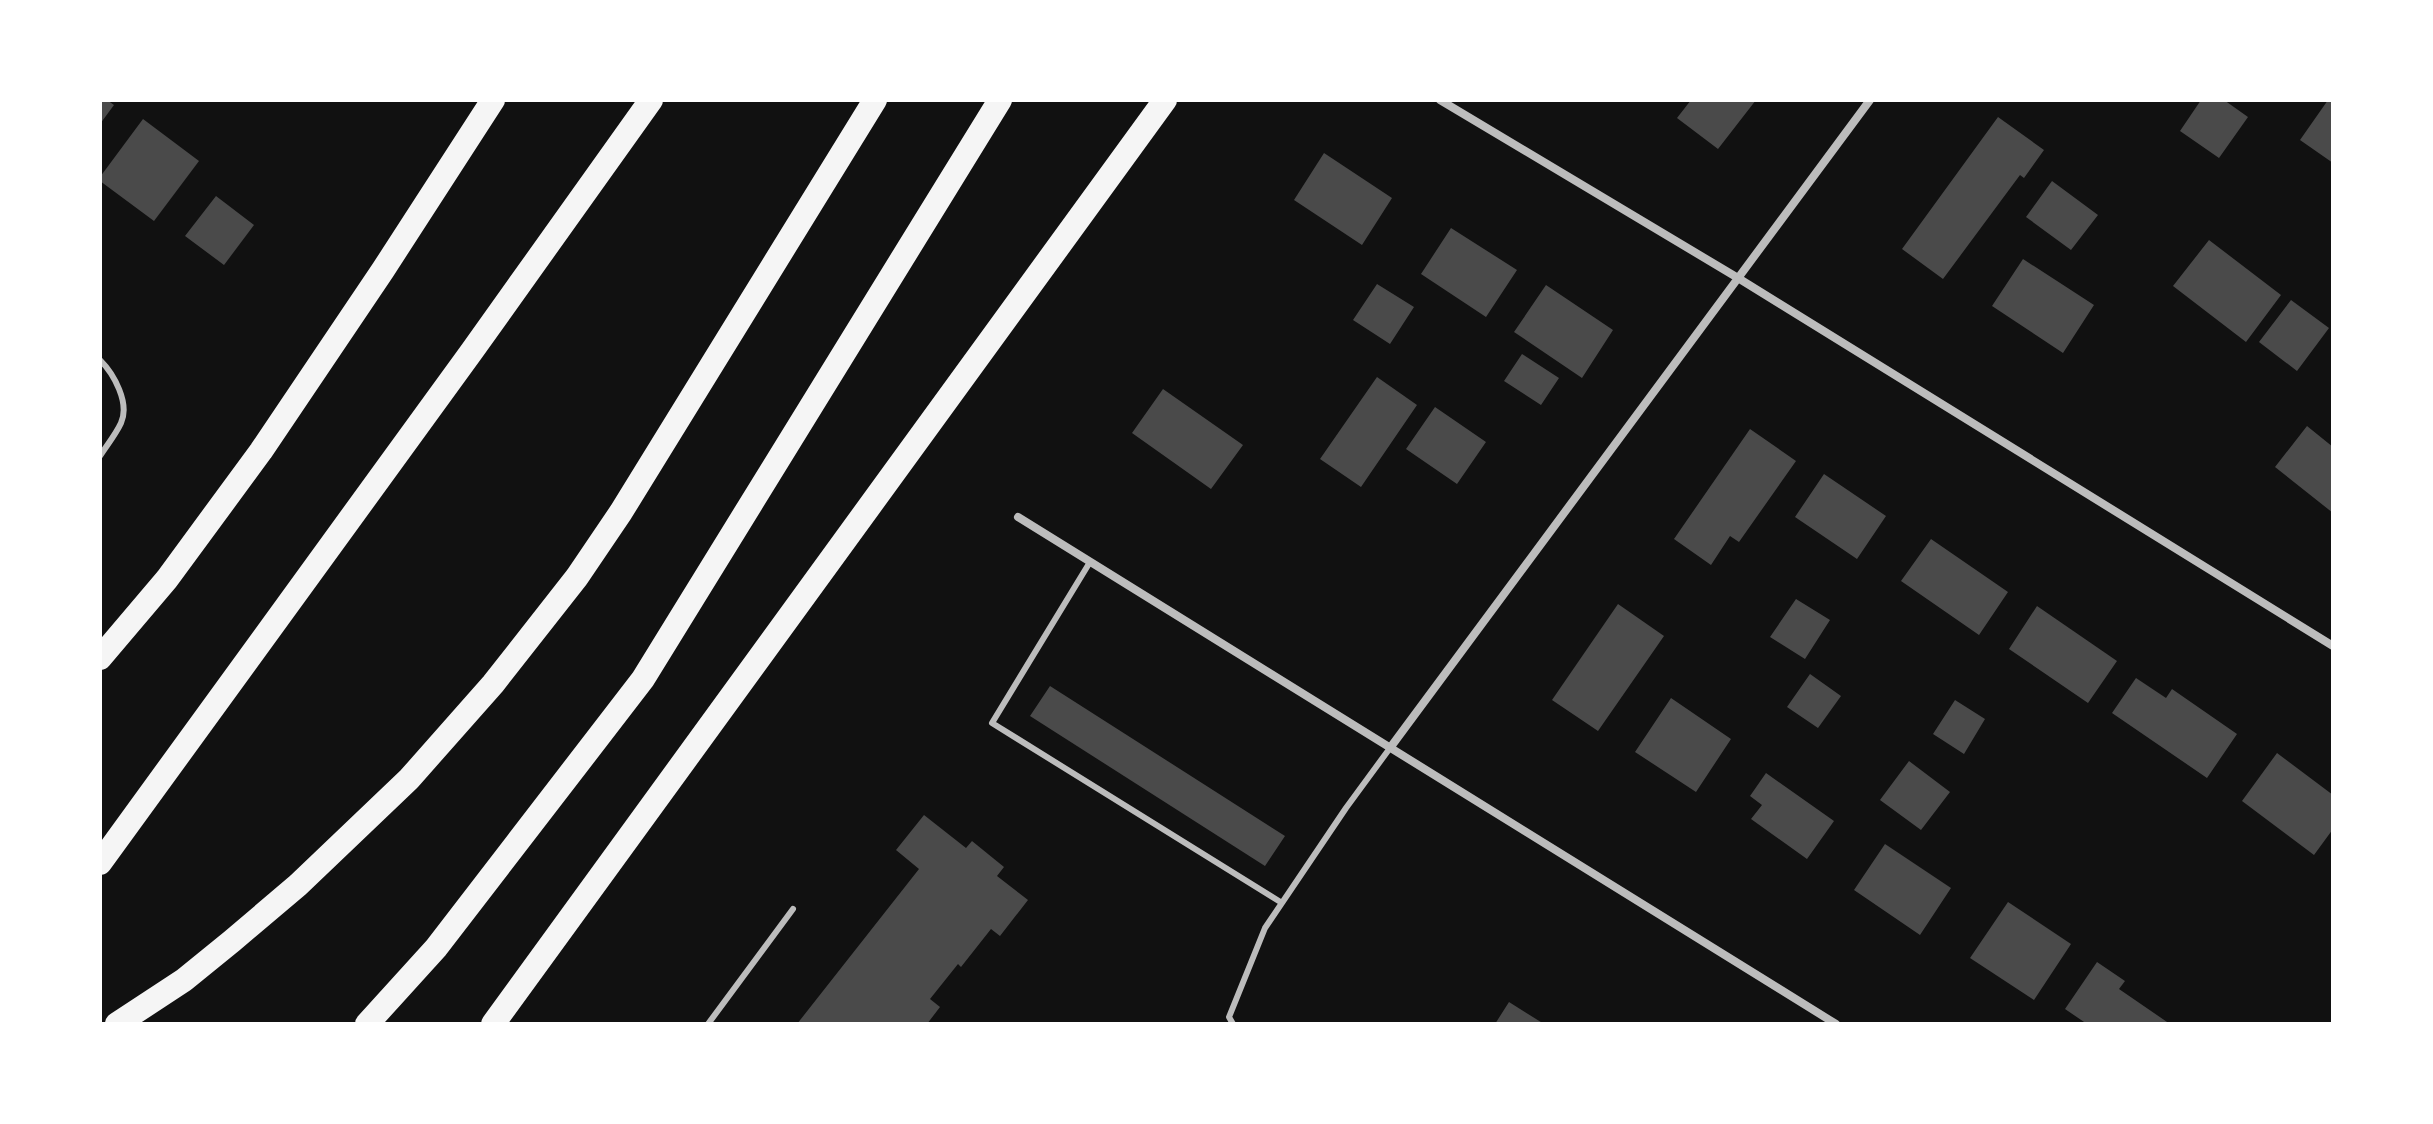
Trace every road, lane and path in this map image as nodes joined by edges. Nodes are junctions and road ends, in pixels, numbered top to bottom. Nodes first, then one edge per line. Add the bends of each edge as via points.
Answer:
1 (493, 100) edge
2 (651, 100) edge
3 (875, 100) edge
4 (1000, 100) edge
5 (1165, 100) edge
6 (1440, 100) edge
7 (1870, 100) edge
8 (1738, 278) junction
9 (100, 360) edge
10 (100, 456) edge
11 (1018, 517) dead end
12 (1090, 562) junction
13 (2333, 646) edge
14 (100, 658) edge
15 (1390, 748) junction
16 (100, 863) edge
17 (1282, 903) junction
18 (793, 909) dead end
19 (117, 1024) edge
20 (367, 1024) edge
21 (493, 1024) edge
22 (708, 1024) edge
23 (1233, 1024) edge
24 (1836, 1024) edge

1 - 14 highway via 261,451 167,579
2 - 16 highway
3 - 19 highway via 621,512 493,684 409,779 298,885 196,970
4 - 20 highway via 643,679 436,948
5 - 21 highway
6 - 8 street
7 - 8 street
8 - 13 street
8 - 15 street
9 - 10 lane via 121,396 122,421
11 - 12 street
12 - 15 street
12 - 17 lane via 992,723
15 - 17 lane
15 - 24 street
17 - 23 lane via 1265,928 1229,1017
18 - 22 lane

